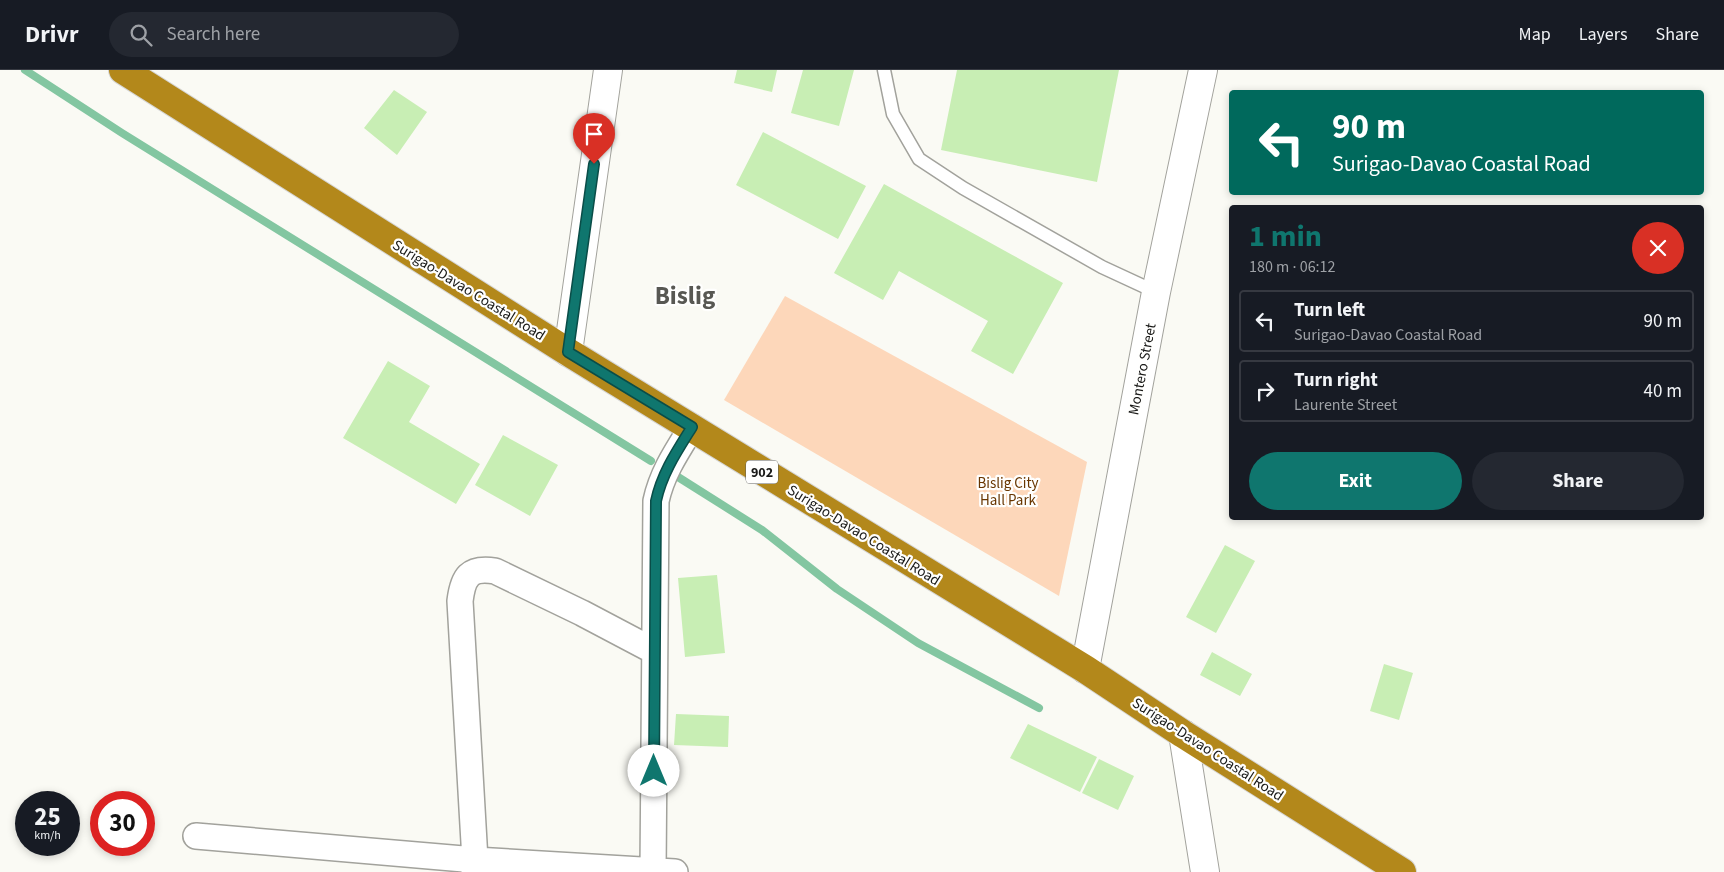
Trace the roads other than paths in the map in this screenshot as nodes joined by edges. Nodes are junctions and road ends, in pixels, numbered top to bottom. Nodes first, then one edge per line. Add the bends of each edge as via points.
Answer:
1 (123, 70) edge
2 (608, 70) edge
3 (884, 70) edge
4 (1202, 70) edge
5 (1156, 292) junction
6 (568, 352) junction
7 (692, 427) junction
8 (654, 651) junction
9 (1085, 669) junction
10 (1183, 734) junction
11 (196, 836) dead end
12 (474, 866) edge
13 (660, 871) edge
14 (1205, 872) edge
15 (1402, 872) edge

1 - 6 highway, Surigao-Davao Coastal Road / 902
2 - 6 street
3 - 5 lane via 893,114 919,159 963,188 1093,262
4 - 5 street, Montero Street
5 - 9 street, Montero Street
6 - 7 highway, Surigao-Davao Coastal Road / 902
7 - 8 street via 666,469 656,501
7 - 9 highway, Surigao-Davao Coastal Road / 902
8 - 12 street via 495,570 482,569 469,574 462,586 460,601
8 - 13 street
9 - 10 highway, Surigao-Davao Coastal Road / 902
10 - 14 street
10 - 15 highway, Surigao-Davao Coastal Road / 902
11 - 12 street
12 - 13 street

